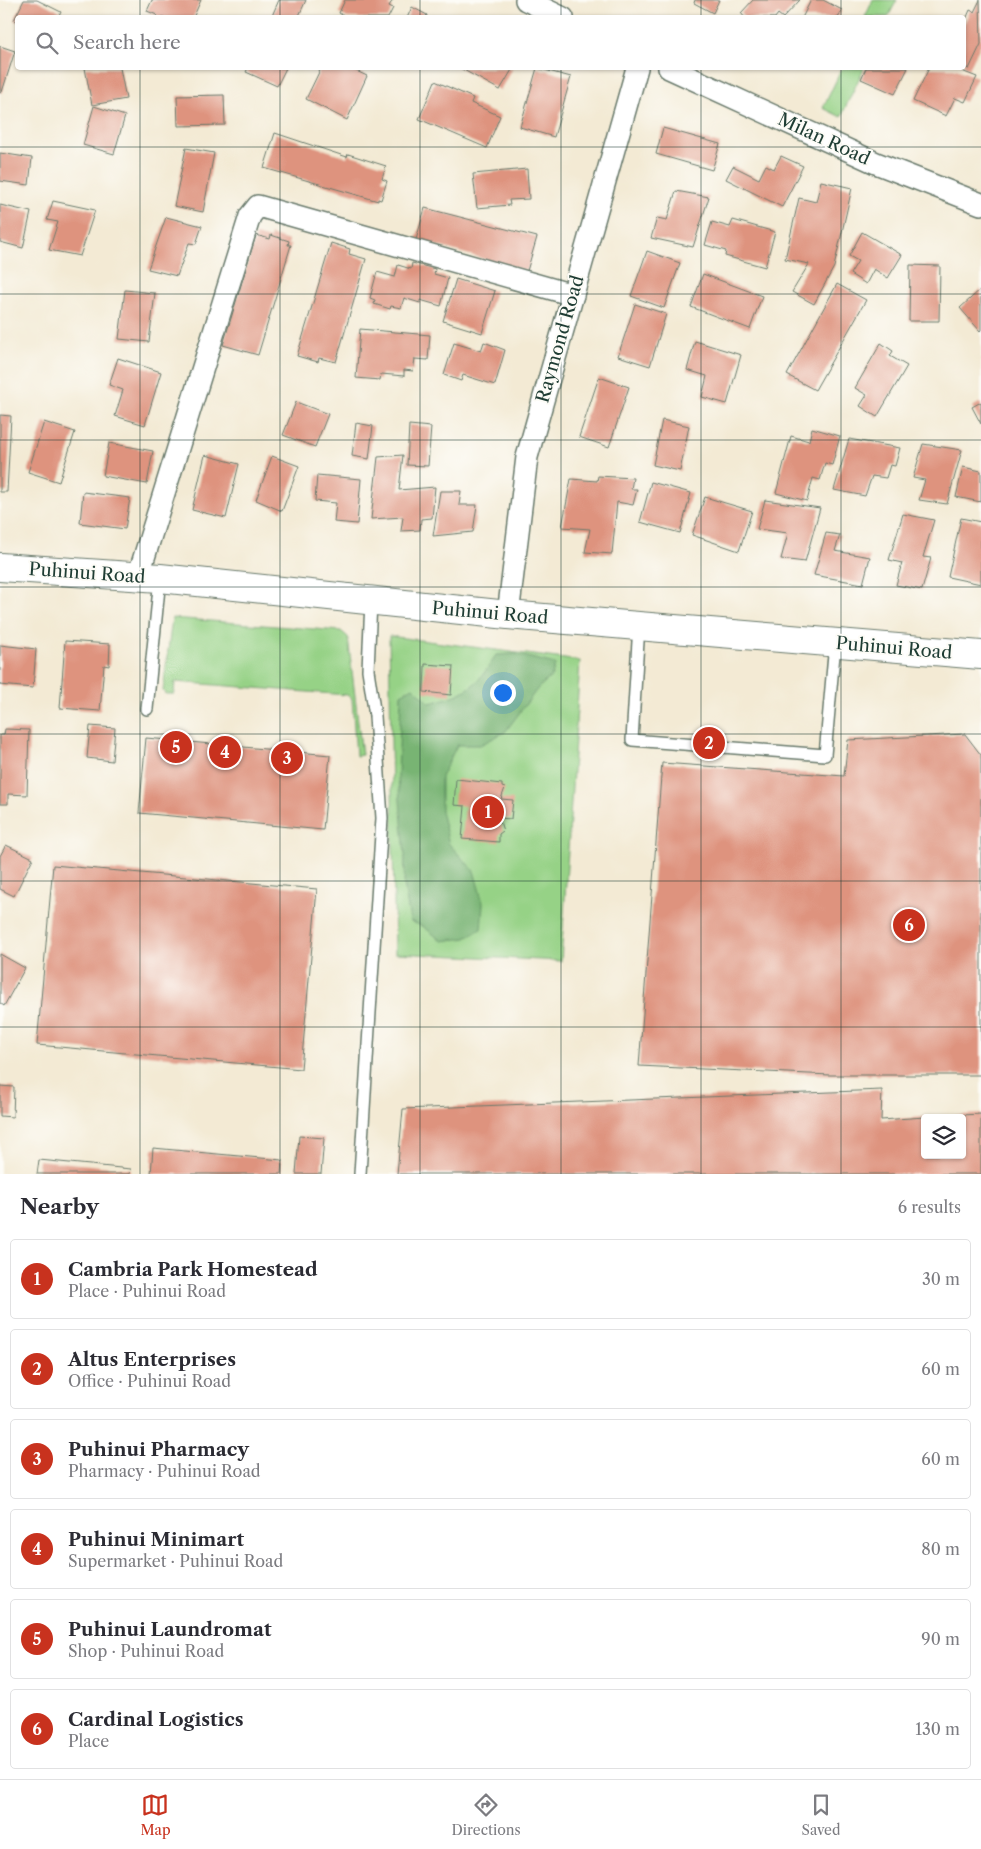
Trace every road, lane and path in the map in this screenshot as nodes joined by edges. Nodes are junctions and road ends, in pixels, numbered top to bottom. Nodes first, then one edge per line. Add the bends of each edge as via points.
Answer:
1 (526, 0) edge
2 (557, 15) edge
3 (636, 70) edge
4 (673, 70) edge
5 (981, 204) edge
6 (572, 295) junction
7 (0, 567) edge
8 (149, 577) junction
9 (371, 601) junction
10 (508, 615) junction
11 (640, 626) junction
12 (834, 643) junction
13 (981, 655) edge
14 (147, 709) dead end
15 (360, 1174) edge

1 - 2 street
3 - 6 street, Raymond Road
4 - 5 street, Milan Road via 876,163
6 - 8 street via 258,206 250,216
6 - 10 street, Raymond Road via 527,457
7 - 8 main road, Puhinui Road
8 - 9 main road, Puhinui Road
8 - 14 lane
9 - 10 main road, Puhinui Road
9 - 15 lane via 368,670 375,716 382,818
10 - 11 main road, Puhinui Road
11 - 12 main road, Puhinui Road
11 - 12 lane via 632,740 642,741 824,755
12 - 13 main road, Puhinui Road

